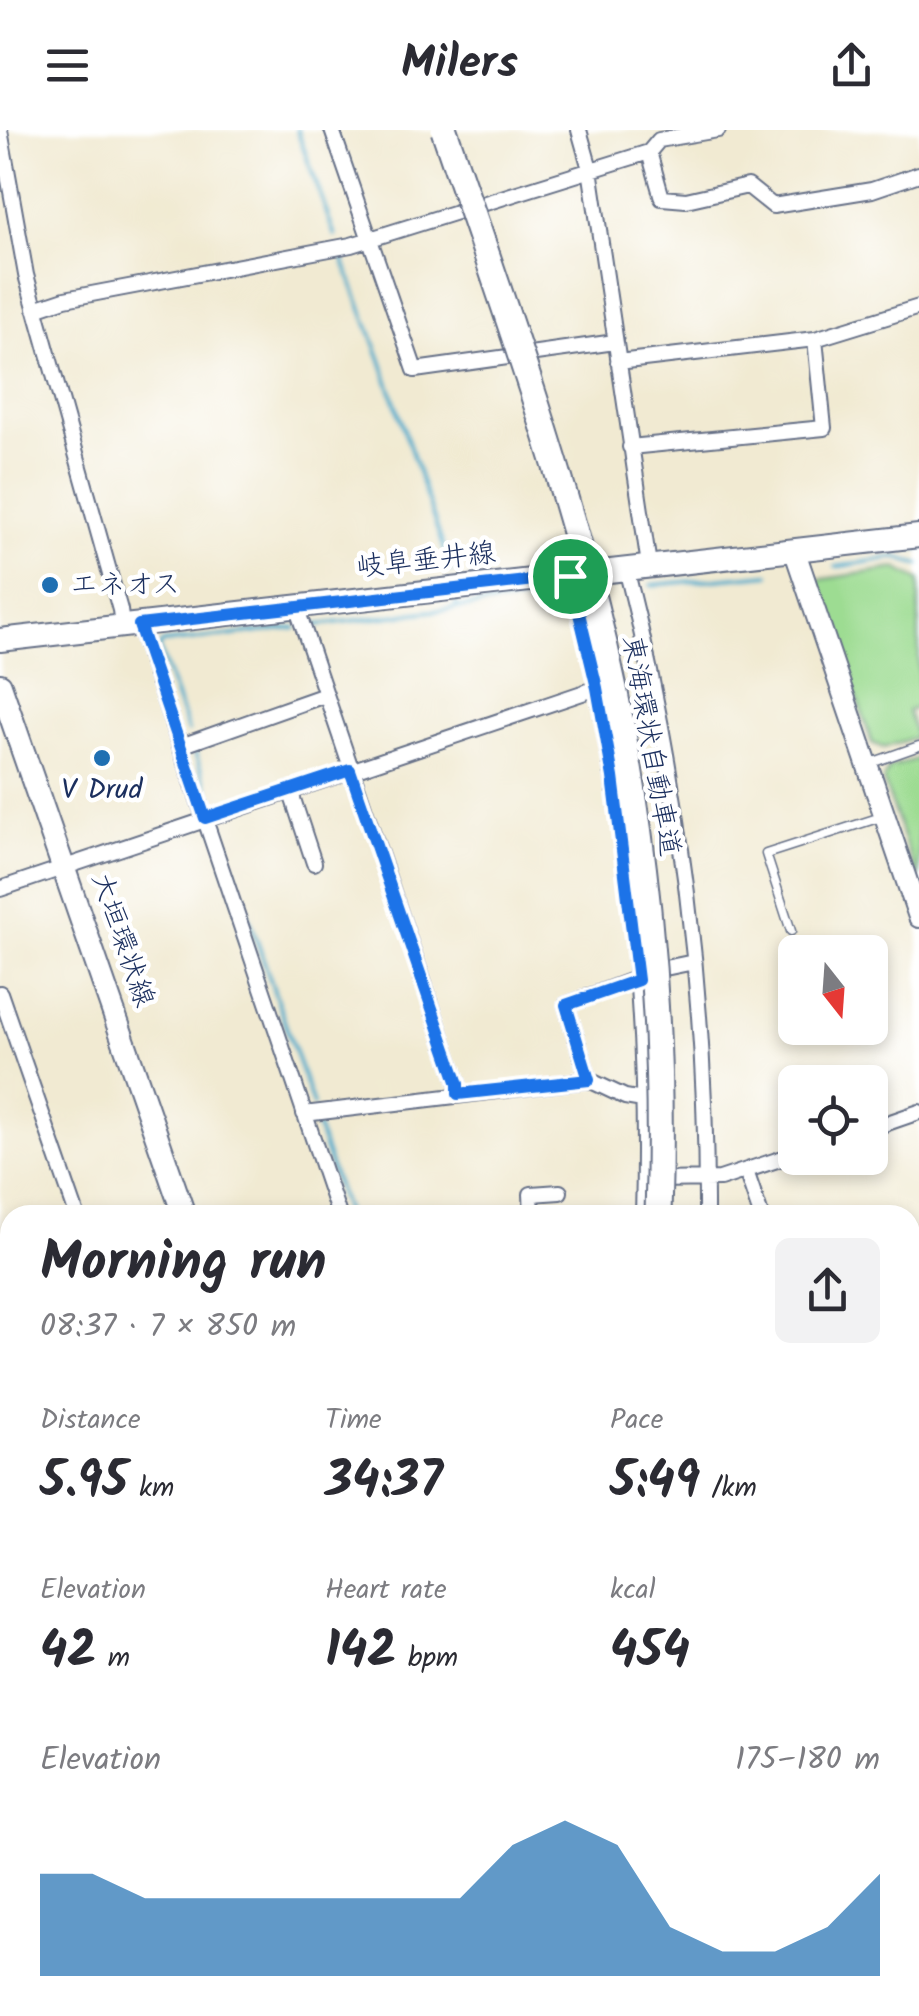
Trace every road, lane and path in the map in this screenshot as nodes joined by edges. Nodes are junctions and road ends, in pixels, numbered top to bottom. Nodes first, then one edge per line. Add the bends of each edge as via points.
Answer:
1 (0, 130) edge
2 (332, 130) edge
3 (444, 130) edge
4 (580, 130) edge
5 (718, 130) edge
6 (649, 152) junction
7 (590, 168) junction
8 (919, 174) edge
9 (370, 239) junction
10 (919, 307) edge
11 (34, 309) junction
12 (815, 339) junction
13 (615, 342) junction
14 (618, 362) junction
15 (630, 447) junction
16 (919, 536) edge
17 (795, 552) junction
18 (638, 566) junction
19 (570, 576) junction
20 (296, 606) junction
21 (130, 626) junction
22 (0, 640) edge
23 (0, 685) edge
24 (597, 688) junction
25 (324, 695) junction
26 (181, 746) junction
27 (919, 746) edge
28 (866, 764) junction
29 (350, 770) junction
30 (290, 790) junction
31 (884, 816) junction
32 (205, 818) junction
33 (314, 863) dead end
34 (65, 867) junction
35 (0, 889) edge
36 (914, 890) edge
37 (919, 917) edge
38 (792, 931) dead end
39 (694, 962) junction
40 (638, 980) junction
41 (0, 992) edge
42 (589, 1080) junction
43 (458, 1094) junction
44 (643, 1100) junction
45 (919, 1112) edge
46 (304, 1114) junction
47 (888, 1123) edge
48 (778, 1160) edge
49 (746, 1170) junction
50 (644, 1180) junction
51 (706, 1180) junction
52 (560, 1192) dead end
53 (74, 1205) edge
54 (181, 1205) edge
55 (336, 1205) edge
56 (531, 1205) edge
57 (643, 1205) edge
58 (658, 1205) edge
59 (706, 1205) edge
60 (758, 1205) edge

1 - 11 street
2 - 9 street
3 - 58 highway, 東海環状自動車道, bridge via 563,490 620,725 652,960
4 - 7 street
5 - 6 street via 659,140
6 - 7 street
6 - 8 street via 662,198 686,200 748,186 773,206 872,190
7 - 9 street
7 - 13 street
9 - 11 street
9 - 13 street via 415,370
10 - 12 street
11 - 21 street
12 - 14 street
12 - 15 street via 824,428
13 - 14 street
14 - 15 street
15 - 18 street
16 - 17 main road, 岐阜垂井線
17 - 18 main road, 岐阜垂井線
17 - 28 main road
18 - 19 main road, 岐阜垂井線
18 - 39 street
19 - 20 main road, 岐阜垂井線
19 - 24 street
20 - 21 main road, 岐阜垂井線
20 - 25 street
21 - 22 main road, 岐阜垂井線
21 - 26 street
23 - 34 main road, 大垣環状線
24 - 29 street
24 - 40 street
25 - 26 street
25 - 29 street
26 - 32 street
27 - 28 lane
28 - 31 main road
29 - 30 street
29 - 43 street
30 - 32 street
30 - 33 street
31 - 36 main road
31 - 38 lane via 766,854
32 - 34 street
32 - 46 street
34 - 35 street
34 - 54 main road, 大垣環状線
36 - 37 main road
39 - 40 street
39 - 51 street
40 - 42 street via 566,1005
40 - 44 street
41 - 53 street
42 - 43 street
42 - 44 street
43 - 46 street
44 - 50 street
45 - 47 street
46 - 55 street
48 - 49 street
49 - 51 street
49 - 60 street
50 - 51 street
50 - 57 street
51 - 59 street
52 - 56 street via 530,1194

